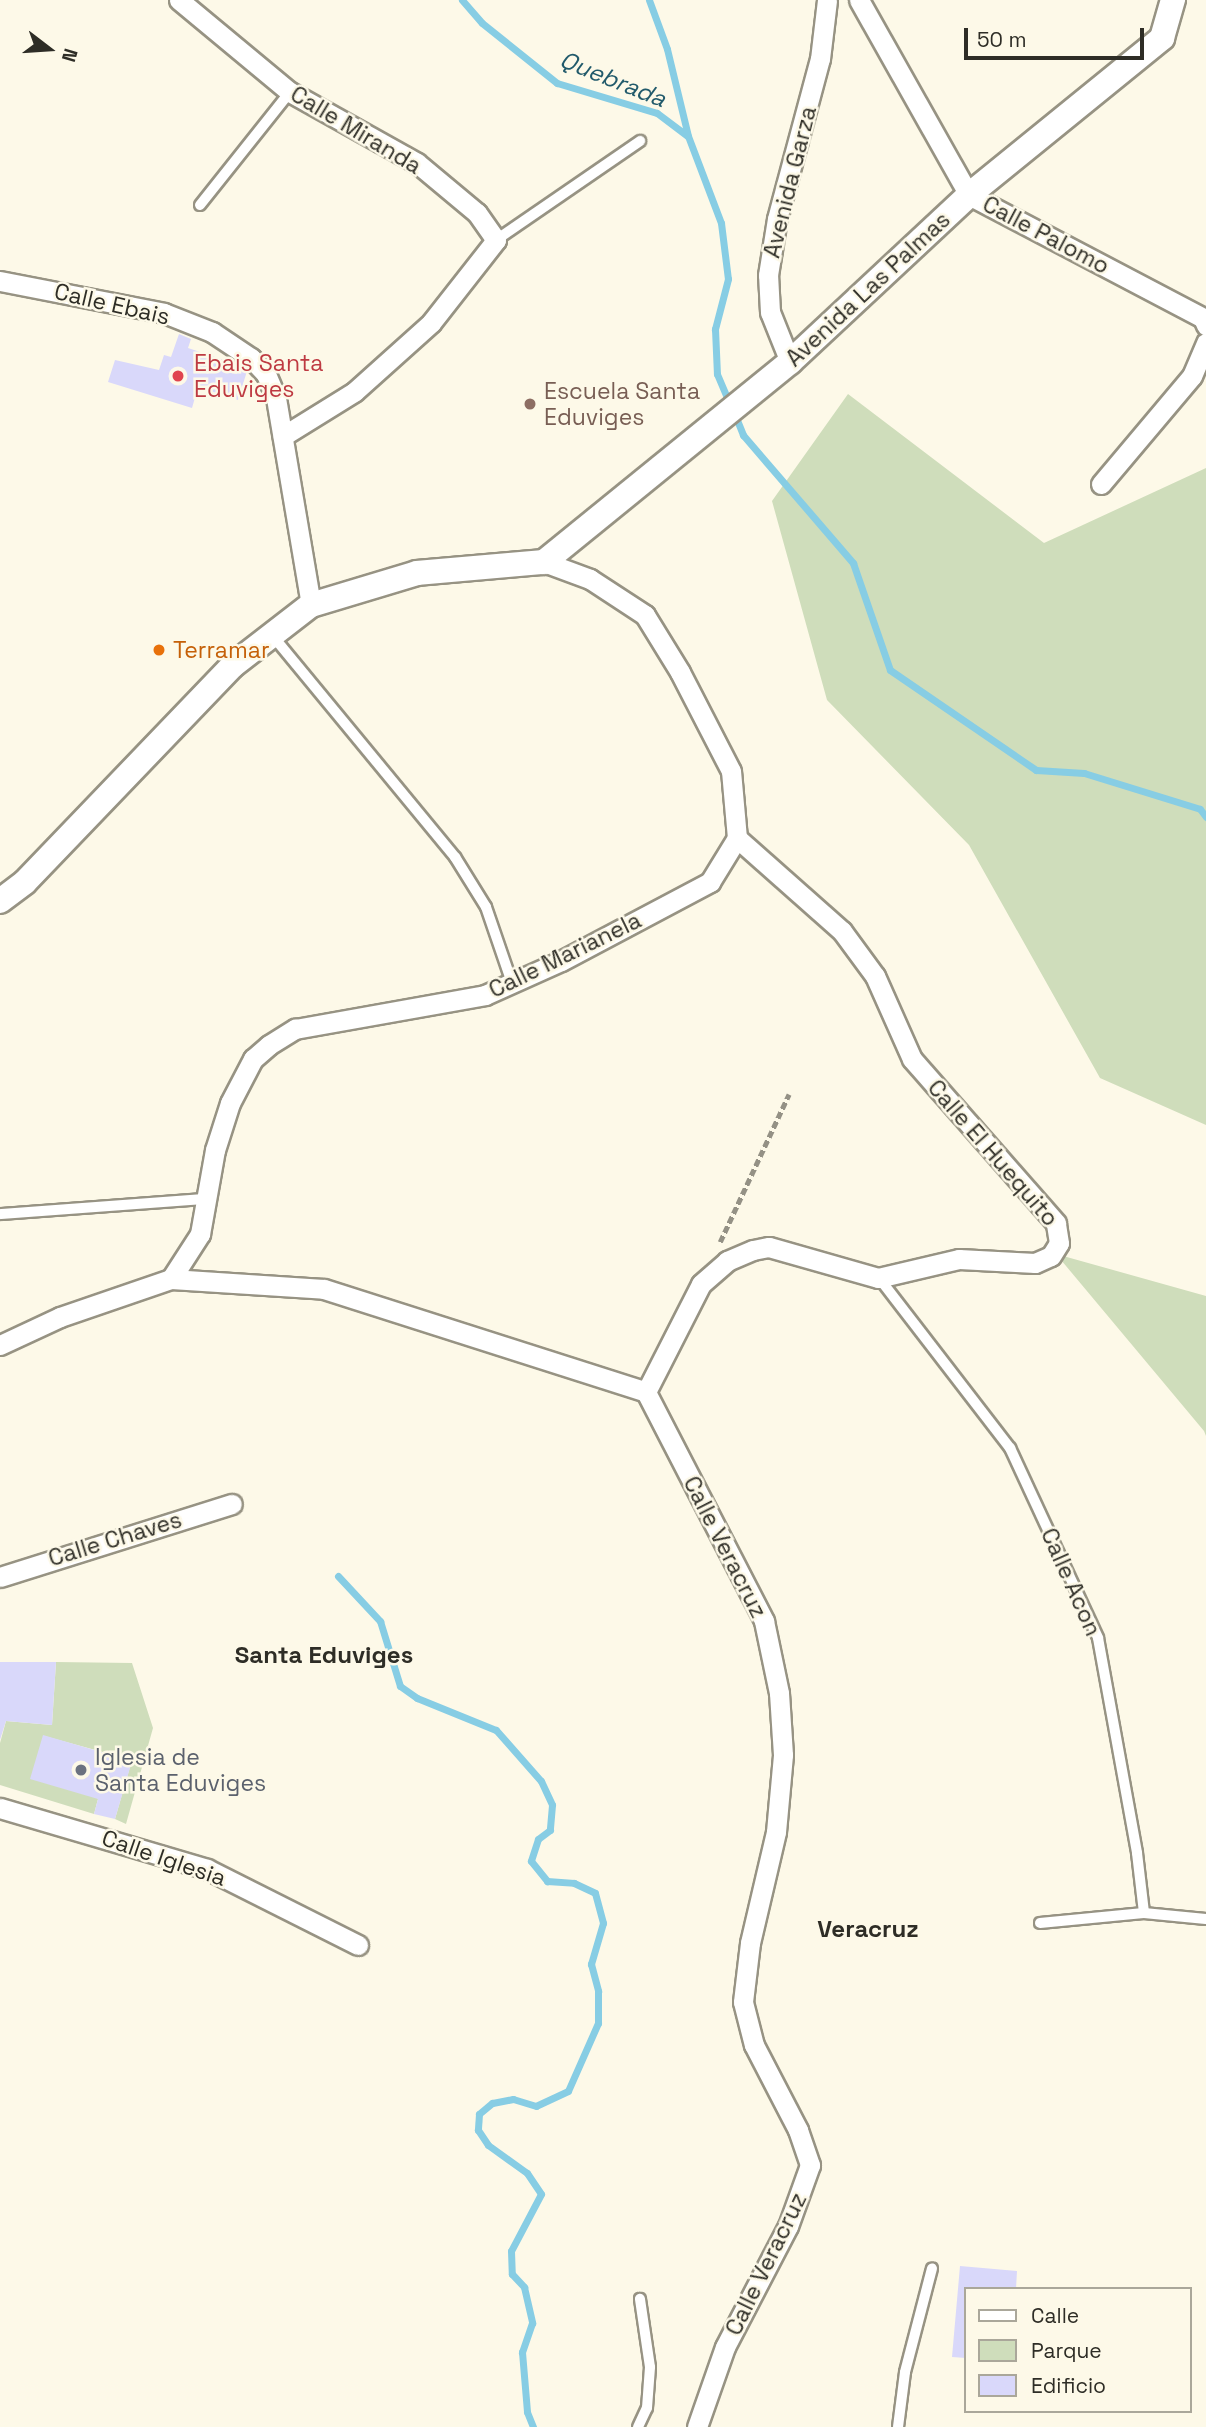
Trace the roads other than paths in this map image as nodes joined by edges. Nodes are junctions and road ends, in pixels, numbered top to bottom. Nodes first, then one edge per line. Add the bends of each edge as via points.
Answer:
1 (179, 0) edge
2 (827, 0) edge
3 (859, 0) edge
4 (1173, 2) edge
5 (290, 92) junction
6 (640, 141) dead end
7 (969, 195) junction
8 (200, 205) dead end
9 (496, 240) junction
10 (0, 281) edge
11 (1206, 325) edge
12 (1206, 343) edge
13 (790, 362) junction
14 (283, 436) junction
15 (1101, 484) dead end
16 (544, 562) junction
17 (311, 605) junction
18 (271, 635) junction
19 (737, 838) junction
20 (3, 892) edge
21 (512, 983) junction
22 (205, 1199) junction
23 (0, 1214) edge
24 (878, 1278) junction
25 (171, 1279) junction
26 (0, 1345) edge
27 (646, 1392) junction
28 (232, 1504) dead end
29 (0, 1577) edge
30 (0, 1808) edge
31 (1144, 1913) junction
32 (1206, 1919) edge
33 (1040, 1923) dead end
34 (358, 1945) dead end
35 (932, 2268) dead end
36 (640, 2299) dead end
37 (638, 2427) edge
38 (697, 2427) edge
39 (898, 2427) edge

1 - 5 street, Calle Miranda
2 - 13 street, Avenida Garza via 820,59 777,219 768,275 770,313
3 - 7 street, Calle Palomo
4 - 7 street, Avenida Las Palmas via 1162,38
5 - 8 lane
5 - 9 street, Calle Miranda via 417,163 477,213
6 - 9 lane
7 - 11 street, Calle Palomo via 1203,318
7 - 13 street, Avenida Las Palmas
9 - 14 street via 431,323 354,392
10 - 14 street, Calle Ebais via 164,313 212,332 266,374
12 - 15 street via 1192,376
13 - 16 street, Avenida Las Palmas
14 - 17 street, Calle Ebais
16 - 17 street via 417,573
16 - 19 street via 590,579 645,615 680,671 731,771
17 - 18 street
18 - 20 street via 232,666 25,882
18 - 21 lane via 455,857 486,906
19 - 21 street, Calle Marianela via 709,882
19 - 24 street, Calle El Huequito via 842,931 875,976 912,1059 1060,1232 1051,1256 1035,1263 960,1259
21 - 22 street, Calle Marianela via 472,998 295,1029 269,1045 253,1059 230,1103
22 - 23 lane
22 - 25 street, Calle Marianela via 200,1234
24 - 27 street, Calle El Huequito via 769,1247 727,1261 701,1284
24 - 31 lane, Calle Acon via 1010,1448 1098,1638 1138,1853
25 - 26 street via 60,1317
25 - 27 street via 324,1289
27 - 38 street, Calle Veracruz via 764,1621 779,1693 783,1755 776,1832 750,1943 743,2002 754,2045 799,2130 810,2165 788,2226 725,2347
28 - 29 street, Calle Chaves
30 - 34 street, Calle Iglesia via 207,1868
31 - 32 lane
31 - 33 lane
35 - 39 lane via 905,2372
36 - 37 lane via 650,2367 647,2408

